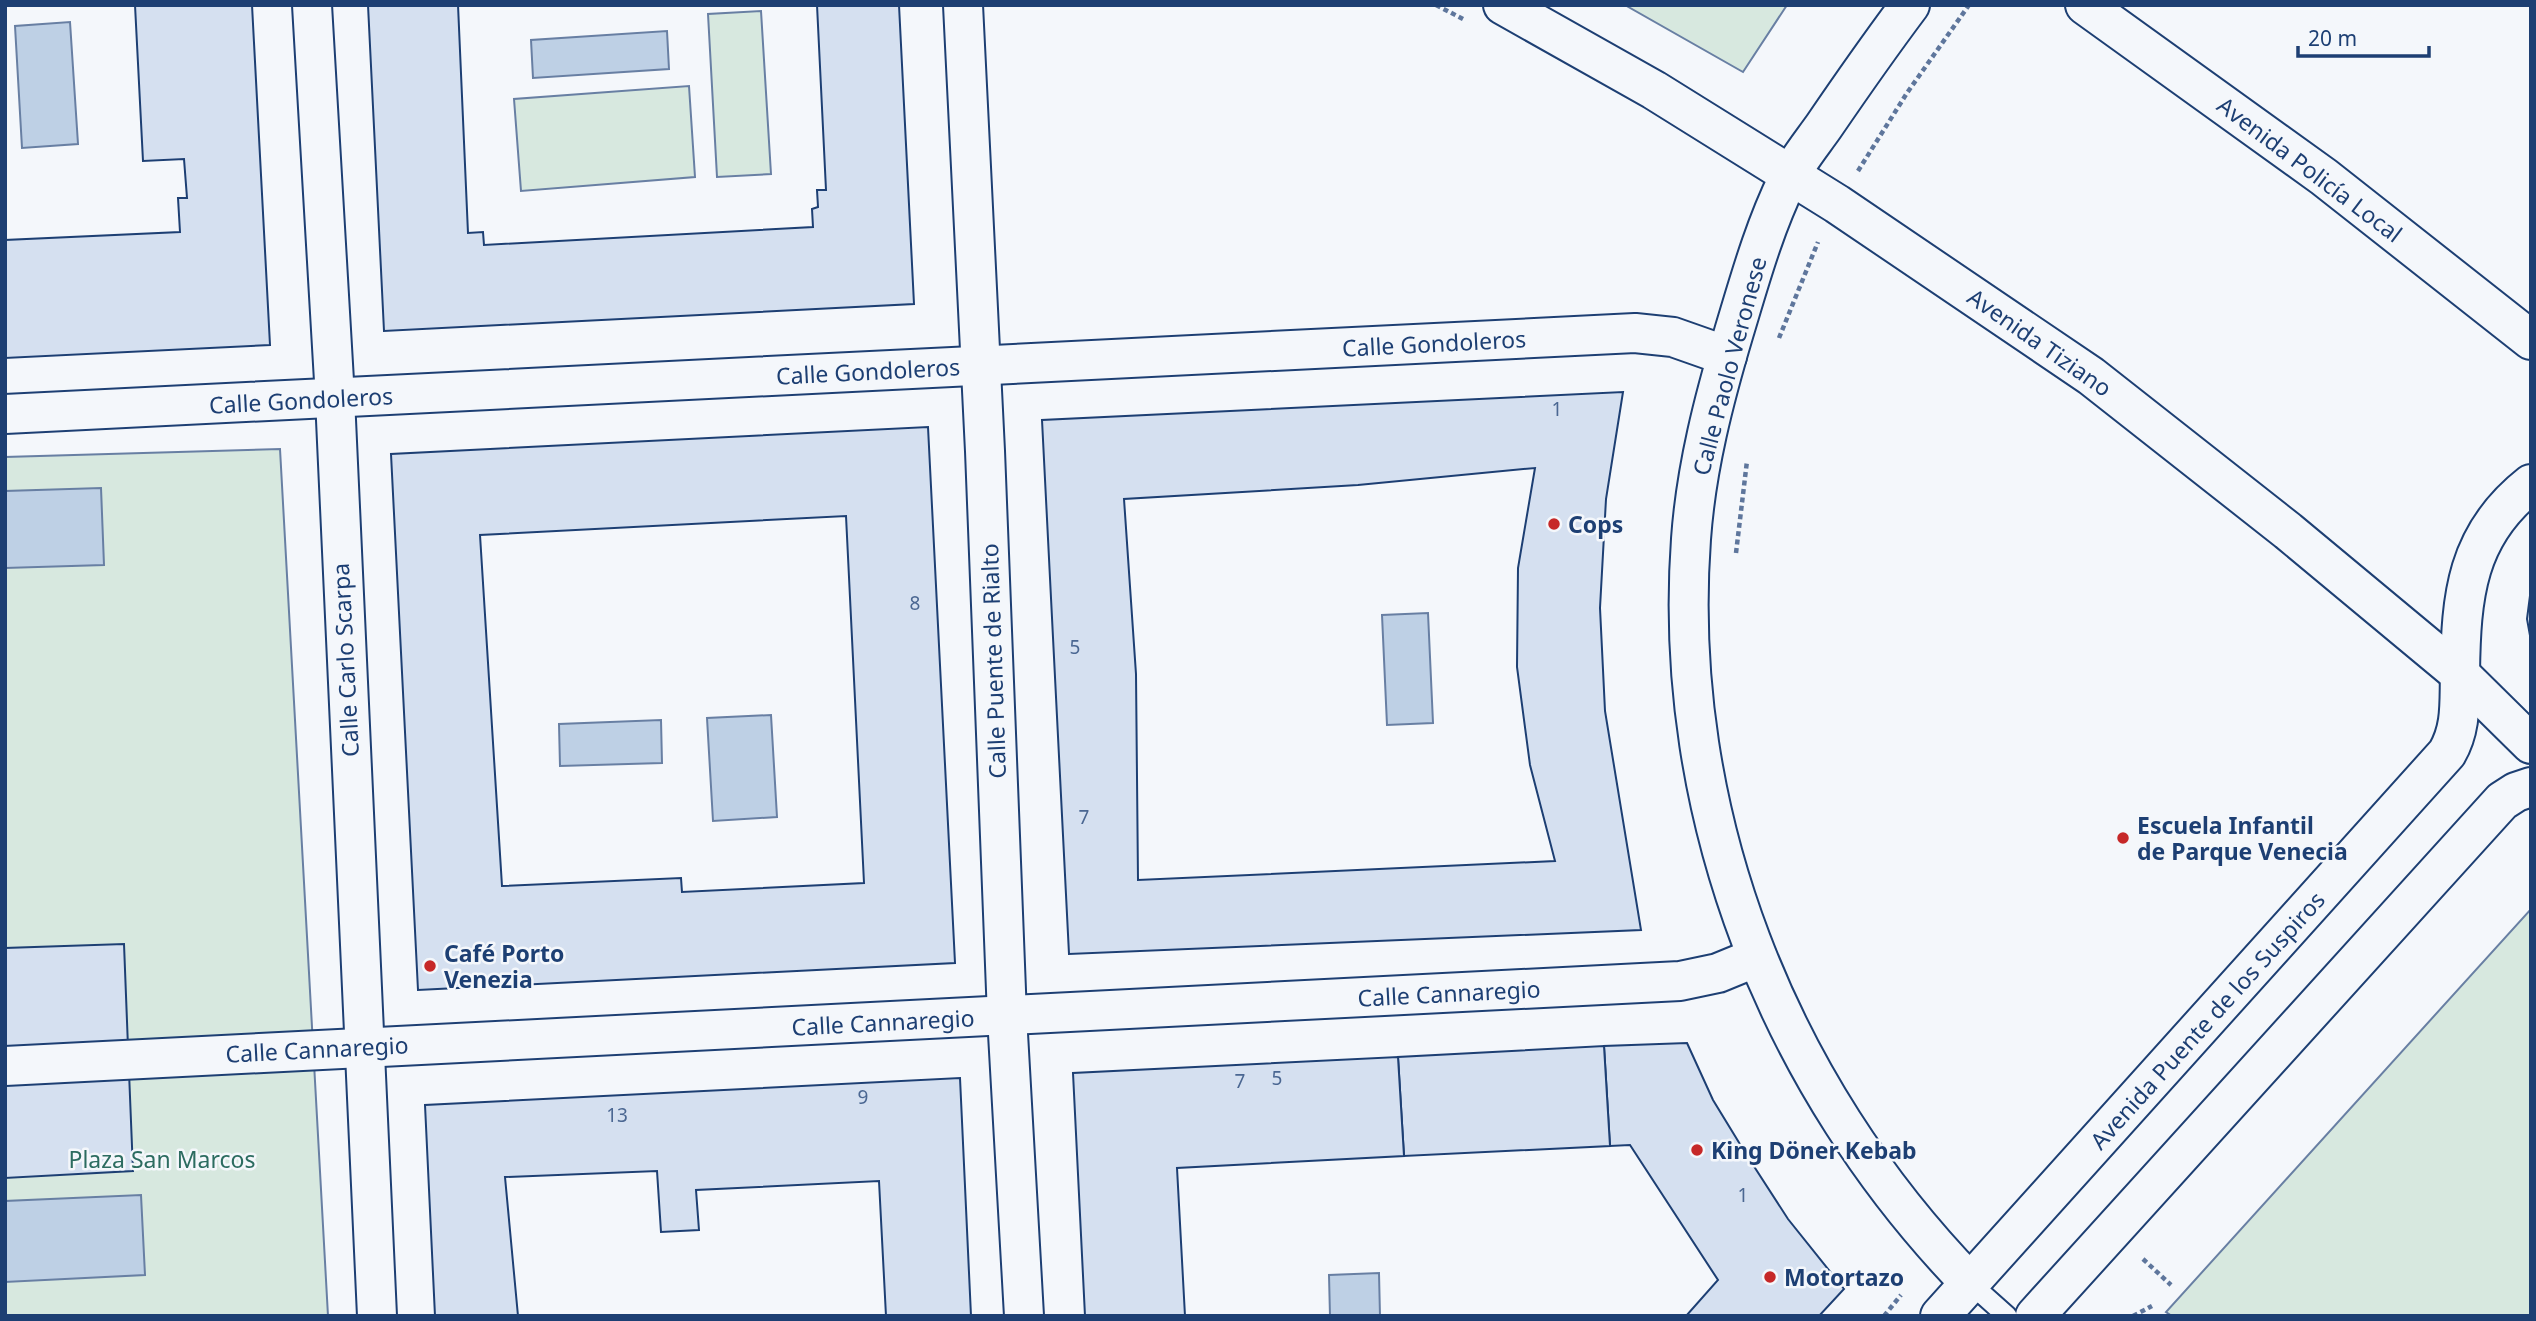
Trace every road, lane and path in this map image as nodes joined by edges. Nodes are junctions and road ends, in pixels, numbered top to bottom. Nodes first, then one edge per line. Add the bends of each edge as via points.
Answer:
1 (312, 5) edge
2 (963, 5) edge
3 (1503, 5) edge
4 (1910, 5) edge
5 (1969, 5) edge
6 (2085, 5) edge
7 (1790, 175) junction
8 (1837, 204) junction
9 (2531, 340) edge
10 (1776, 348) dead end
11 (1727, 356) junction
12 (981, 365) junction
13 (335, 398) junction
14 (5, 414) edge
15 (1748, 457) dead end
16 (2531, 484) edge
17 (1736, 559) dead end
18 (2460, 674) junction
19 (2531, 744) edge
20 (2531, 787) edge
21 (1757, 957) junction
22 (1007, 1016) junction
23 (363, 1046) junction
24 (5, 1066) edge
25 (1970, 1283) junction
26 (2152, 1306) dead end
27 (377, 1316) edge
28 (1024, 1316) edge
29 (1940, 1316) edge
30 (2007, 1316) edge
31 (2035, 1316) edge
32 (2133, 1316) edge

1 - 13 street, Calle Carlo Scarpa
2 - 12 street, Calle Puente de Rialto
3 - 7 street, Avenida Tiziano via 1654,90
4 - 7 street, Calle Paolo Veronese
5 - 8 path
6 - 9 street, Avenida Policía Local via 2324,177
7 - 8 street, Avenida Tiziano
7 - 11 street, Calle Paolo Veronese via 1763,237
8 - 10 path via 1811,255
8 - 18 street, Avenida Tiziano via 2091,376
11 - 12 street, Calle Gondoleros via 1673,337 1635,333
11 - 21 street, Calle Paolo Veronese via 1703,450 1691,538 1689,670 1712,817 1724,867
12 - 13 street, Calle Gondoleros
12 - 22 street, Calle Puente de Rialto
13 - 14 street, Calle Gondoleros
13 - 23 street, Calle Carlo Scarpa
15 - 17 path
16 - 18 street, Avenida Puente de los Suspiros via 2494,521 2470,565
18 - 19 street, Avenida Tiziano
18 - 25 street, Avenida Puente de los Suspiros via 2459,720 2447,753
20 - 31 street via 2502,801
21 - 22 street, Calle Cannaregio via 1718,973 1680,981
21 - 25 street, Calle Paolo Veronese via 1816,1079 1855,1139 1919,1226
22 - 23 street, Calle Cannaregio
22 - 28 street, Calle Puente de Rialto
23 - 24 street, Calle Cannaregio
23 - 27 street, Calle Carlo Scarpa
25 - 29 street, Avenida Puente de los Suspiros
25 - 30 lane
26 - 32 path

